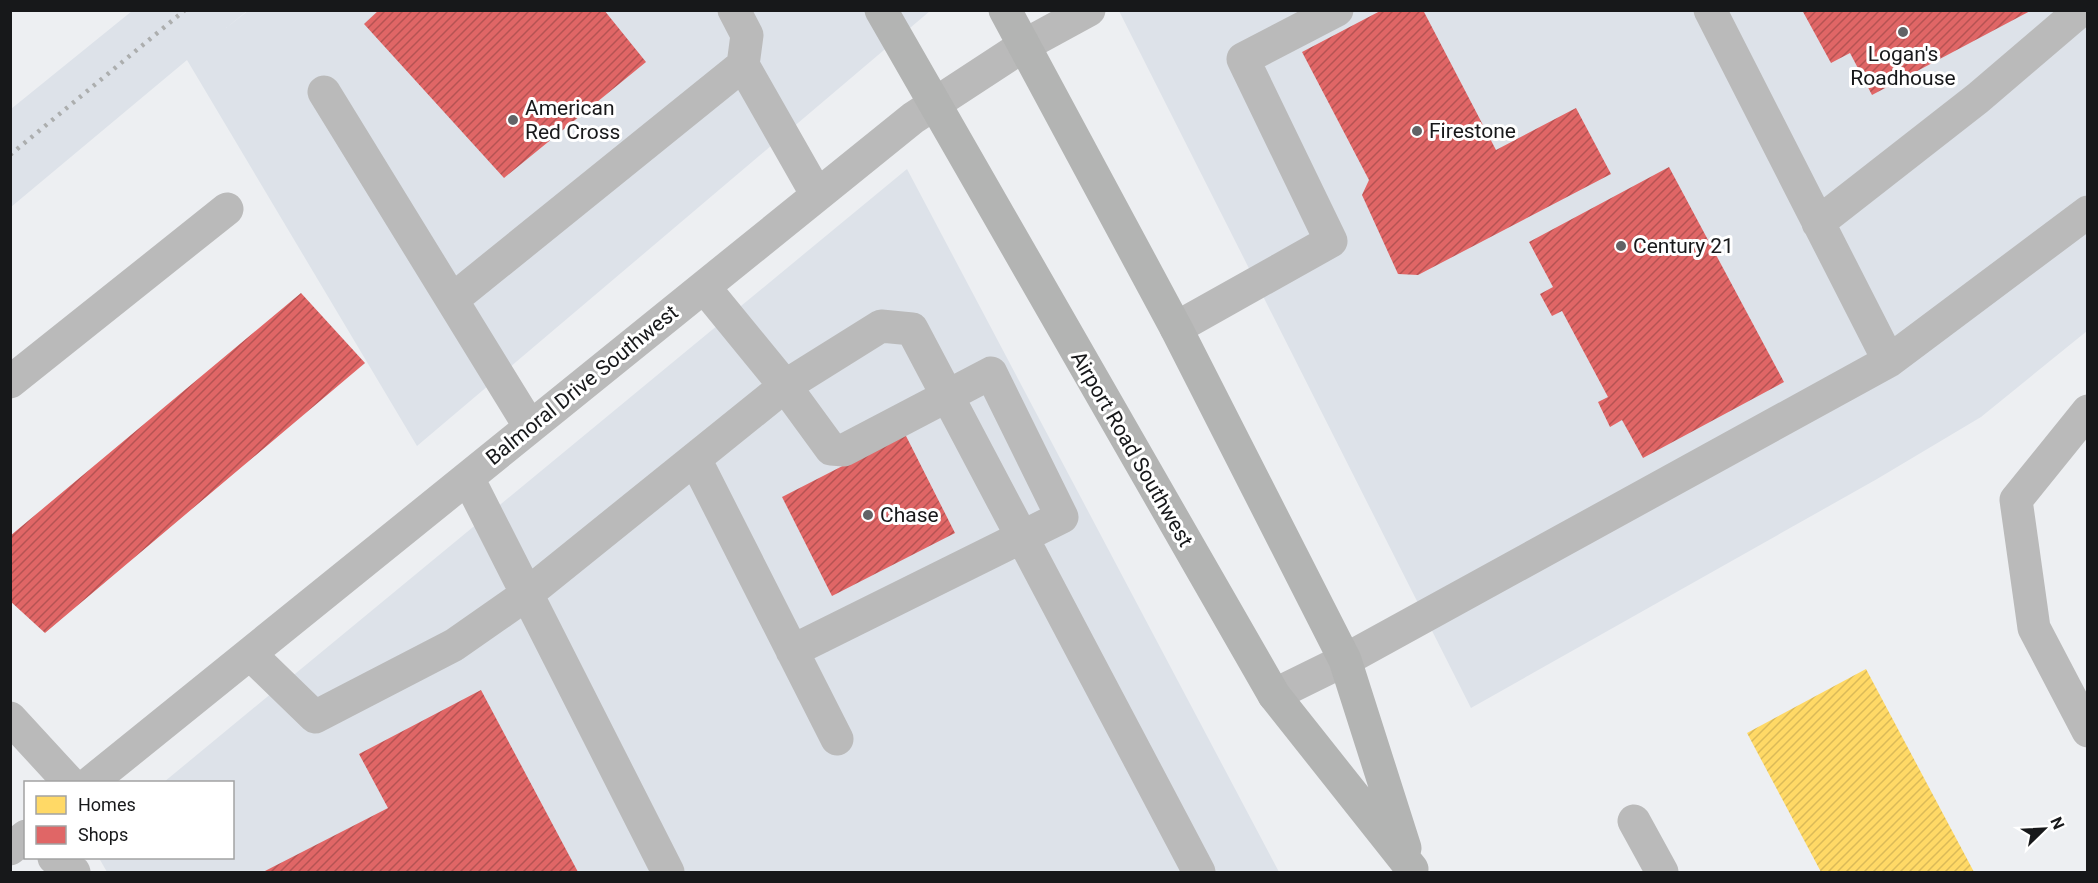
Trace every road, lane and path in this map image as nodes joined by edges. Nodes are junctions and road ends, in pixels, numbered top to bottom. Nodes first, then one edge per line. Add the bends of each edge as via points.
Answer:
1 (734, 10) edge
2 (881, 10) edge
3 (1005, 10) edge
4 (1089, 10) edge
5 (1337, 10) edge
6 (1710, 10) edge
7 (2081, 10) edge
8 (1023, 46) junction
9 (743, 65) junction
10 (324, 92) dead end
11 (933, 105) junction
12 (817, 195) junction
13 (226, 209) dead end
14 (2088, 212) edge
15 (1818, 223) junction
16 (704, 286) junction
17 (452, 300) junction
18 (1176, 328) junction
19 (1889, 361) junction
20 (10, 382) edge
21 (785, 386) junction
22 (948, 394) junction
23 (2088, 411) edge
24 (530, 427) junction
25 (695, 459) junction
26 (468, 478) junction
27 (1022, 537) junction
28 (527, 594) junction
29 (792, 651) junction
30 (250, 654) junction
31 (1346, 660) junction
32 (1274, 695) junction
33 (10, 718) edge
34 (2088, 730) edge
35 (837, 740) dead end
36 (67, 781) edge
37 (93, 781) edge
38 (1634, 821) dead end
39 (55, 859) edge
40 (1411, 871) edge
41 (74, 873) edge
42 (668, 873) edge
43 (1199, 873) edge
44 (1662, 873) edge

1 - 9 street via 747,35
2 - 11 main road, Airport Road Southwest
3 - 8 main road, Airport Road Southwest
4 - 8 street, Balmoral Drive Southwest
5 - 18 street via 1243,59 1331,240
6 - 15 street
7 - 15 street via 1970,105
8 - 11 street, Balmoral Drive Southwest
8 - 18 main road, Airport Road Southwest
9 - 12 street
9 - 17 street
10 - 17 street
11 - 12 street, Balmoral Drive Southwest
11 - 32 main road, Airport Road Southwest
12 - 16 street, Balmoral Drive Southwest
13 - 20 street
14 - 19 street
15 - 19 street
16 - 21 street
16 - 24 street, Balmoral Drive Southwest
17 - 24 street
18 - 31 main road, Airport Road Southwest
19 - 31 street
21 - 22 street via 831,449 844,450
21 - 22 street via 881,326 912,329
21 - 25 street
22 - 27 street
22 - 27 street via 992,373 1062,517
23 - 34 street via 2016,500 2034,628
24 - 26 street, Balmoral Drive Southwest
25 - 28 street
25 - 29 street
26 - 28 street
26 - 30 street, Balmoral Drive Southwest
27 - 29 street
27 - 43 street
28 - 30 street via 454,645 315,717
28 - 42 street
29 - 35 street
30 - 37 street, Balmoral Drive Southwest
31 - 32 street
31 - 40 main road, Airport Road Southwest
32 - 40 main road, Airport Road Southwest
33 - 36 street
38 - 44 street
39 - 41 street

